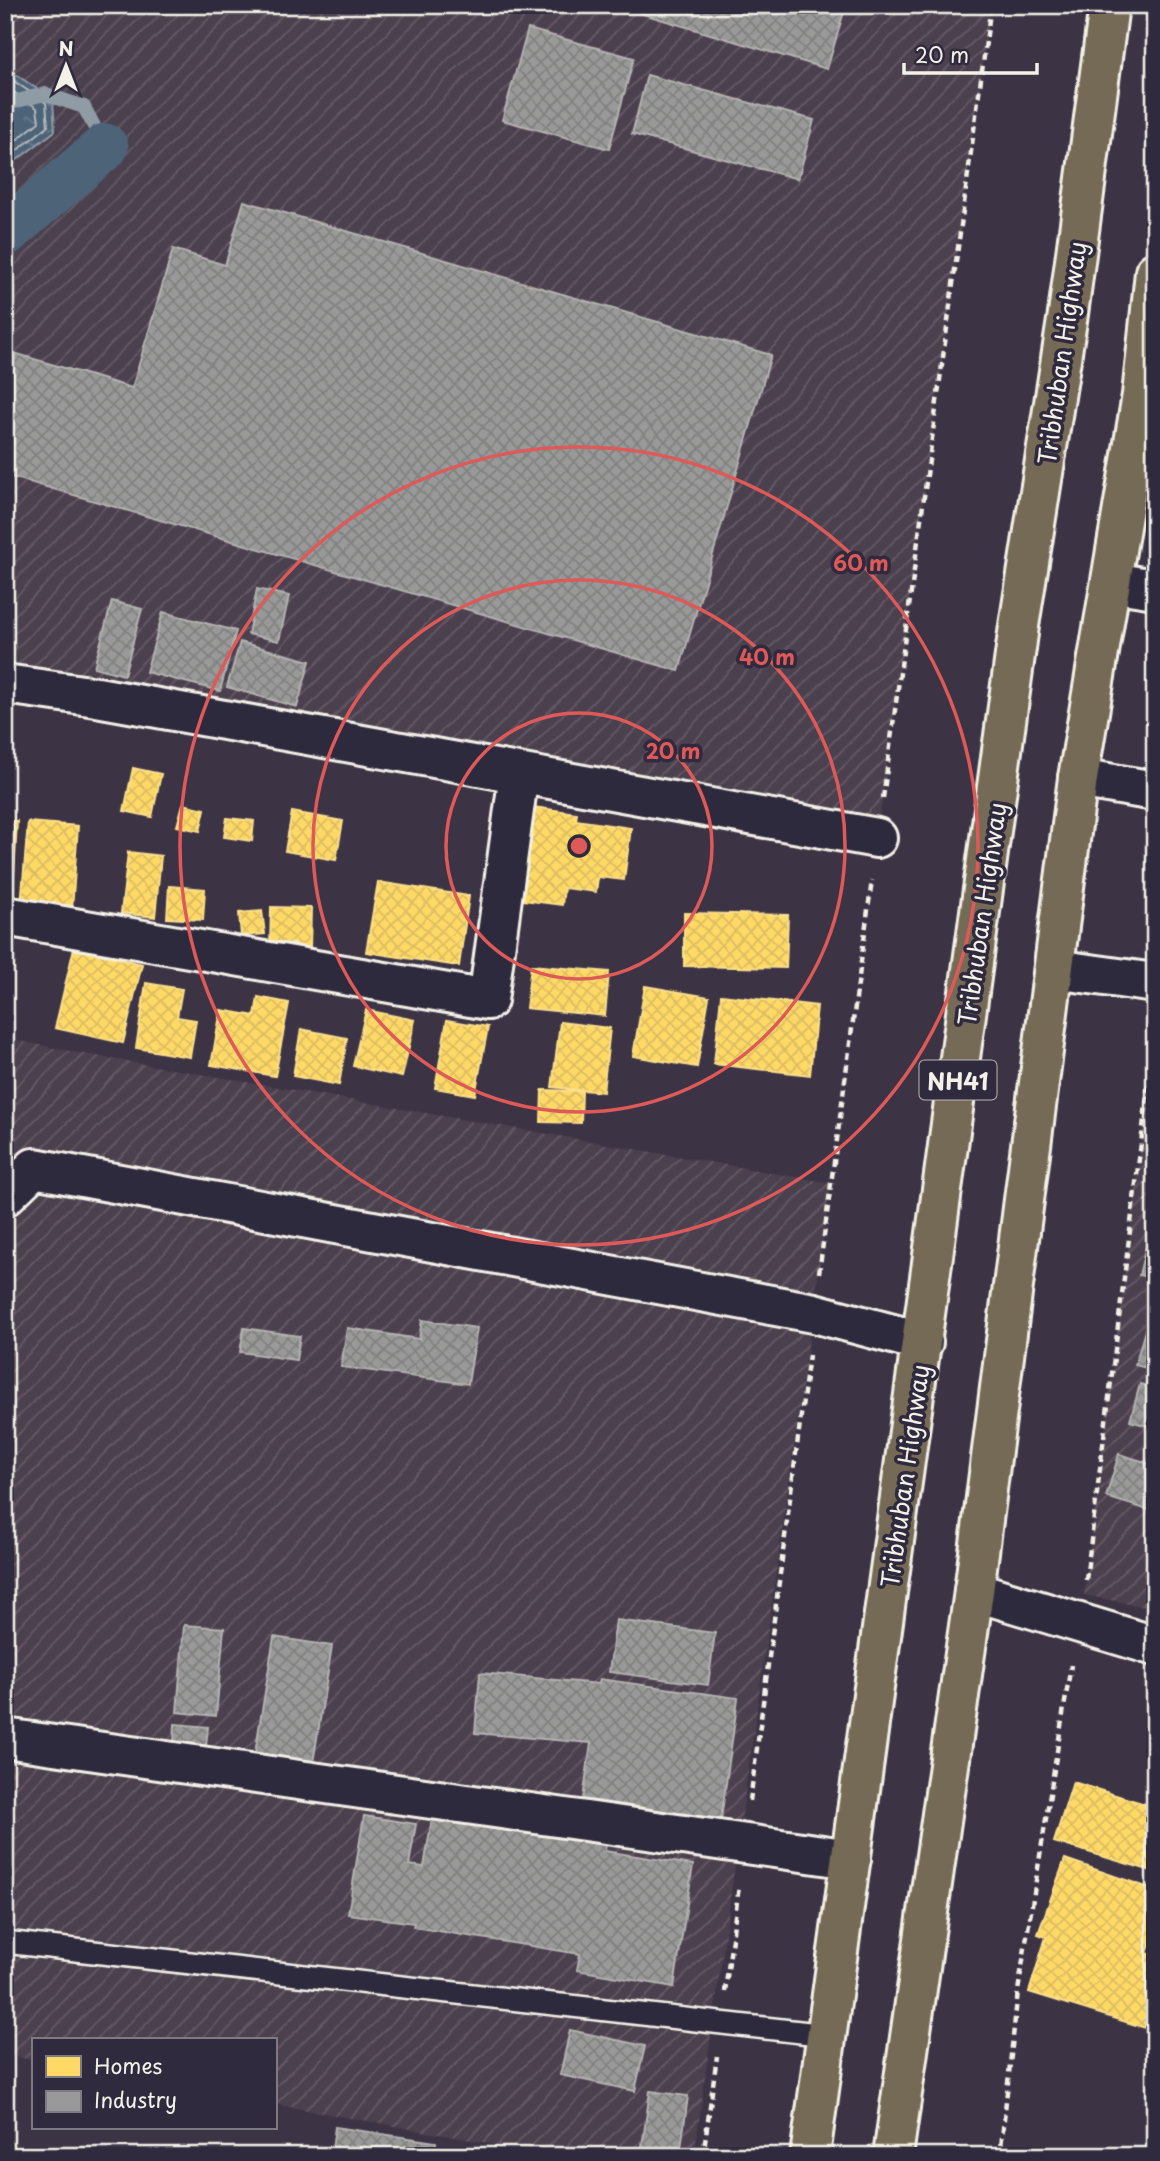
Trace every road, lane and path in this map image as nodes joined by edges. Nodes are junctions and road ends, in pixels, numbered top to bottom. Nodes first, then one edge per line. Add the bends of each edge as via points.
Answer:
1 (991, 5) edge
2 (1110, 5) edge
3 (1155, 272) edge
4 (1149, 396) edge
5 (1111, 582) junction
6 (1155, 589) edge
7 (5, 684) edge
8 (519, 773) junction
9 (1078, 778) junction
10 (1155, 791) edge
11 (877, 838) junction
12 (5, 916) edge
13 (1054, 969) junction
14 (1155, 983) edge
15 (5, 1196) edge
16 (814, 1313) junction
17 (923, 1342) junction
18 (974, 1591) junction
19 (1155, 1646) edge
20 (5, 1738) edge
21 (744, 1845) junction
22 (851, 1859) junction
23 (5, 1942) edge
24 (721, 2021) junction
25 (827, 2035) junction
26 (703, 2156) edge
27 (810, 2156) edge
28 (893, 2156) edge

1 - 11 path
2 - 17 highway, Tribhuban Highway / NH41 via 1019,626
3 - 4 highway
4 - 5 highway
5 - 6 street
5 - 9 highway
7 - 8 street
8 - 11 street
8 - 12 street via 488,1000
9 - 10 street
9 - 13 highway
11 - 16 path
13 - 14 street
13 - 18 highway
15 - 16 street via 33,1168
16 - 17 street
16 - 21 path
17 - 22 highway, Tribhuban Highway / NH41
18 - 19 street
18 - 28 highway
20 - 21 street
21 - 22 street
21 - 24 path
22 - 25 highway, Tribhuban Highway / NH41
23 - 24 lane
24 - 25 lane
24 - 26 path
25 - 27 highway, Tribhuban Highway / NH41

